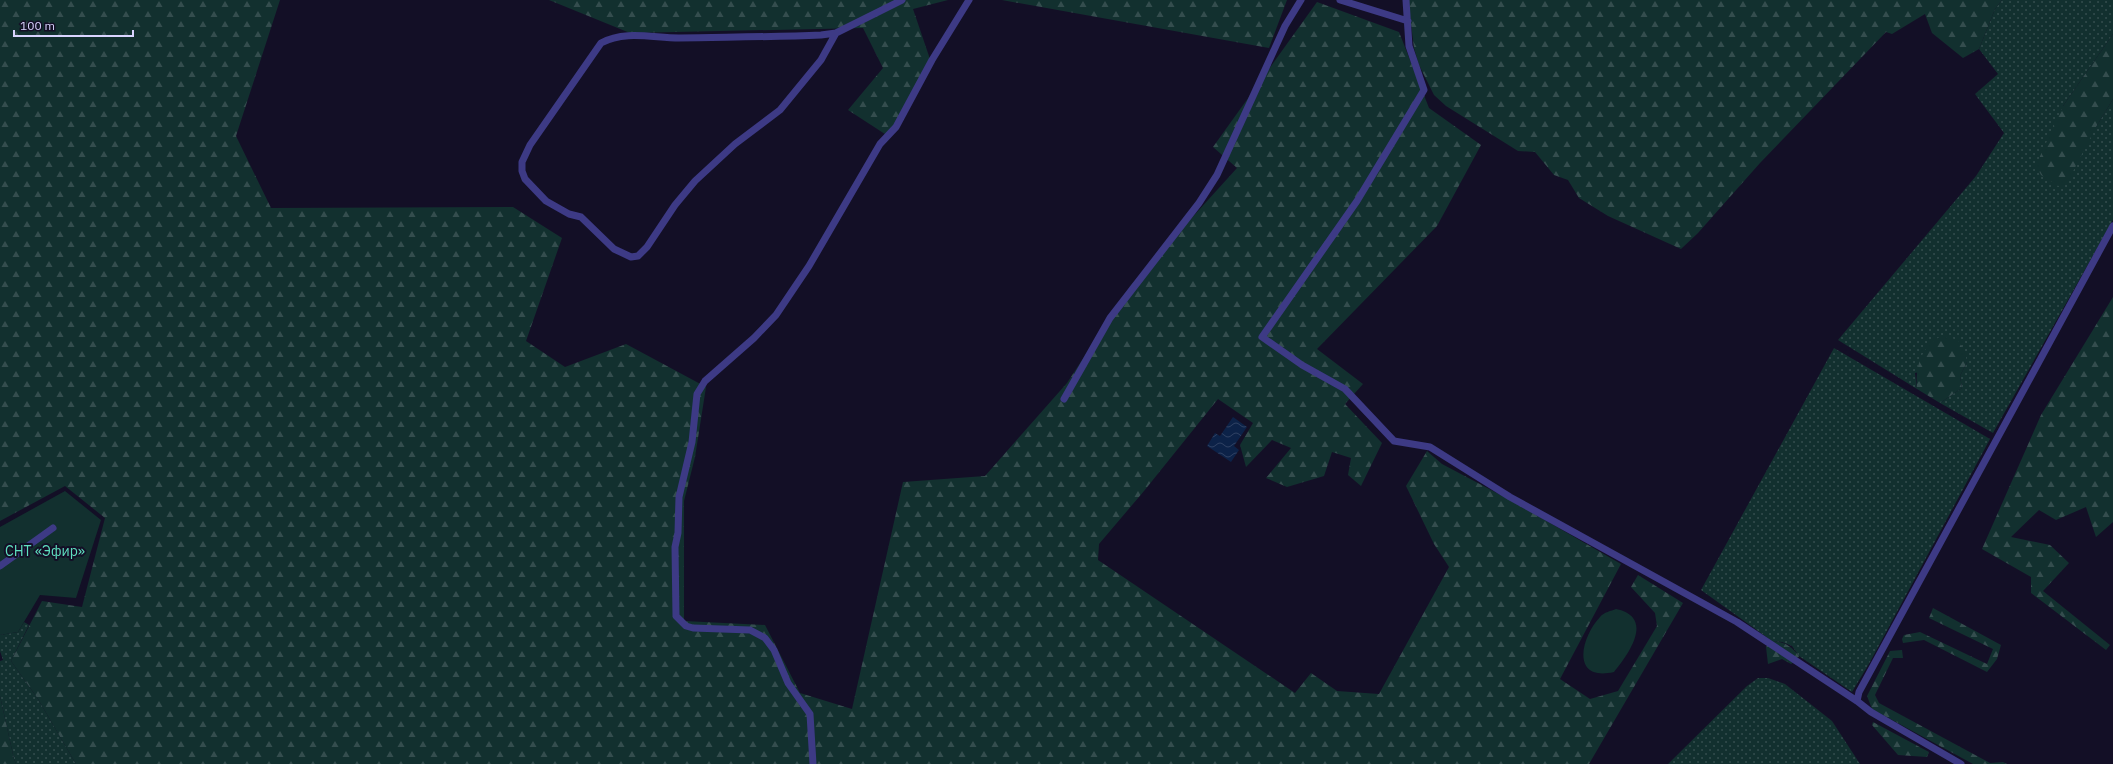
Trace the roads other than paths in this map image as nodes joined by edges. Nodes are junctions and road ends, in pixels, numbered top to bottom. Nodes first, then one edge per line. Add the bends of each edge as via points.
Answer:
1 (902, 0) edge
2 (969, 0) edge
3 (1301, 0) edge
4 (1340, 0) edge
5 (1406, 0) edge
6 (1408, 21) junction
7 (836, 33) junction
8 (2113, 226) edge
9 (1064, 399) dead end
10 (53, 528) dead end
11 (0, 566) edge
12 (1857, 701) junction
13 (813, 764) edge
14 (1961, 764) edge

1 - 7 street
2 - 13 street via 932,60 896,127 880,144 809,266 776,316 705,381 697,394 692,442 678,497 678,533 675,547 676,616 692,628 750,630 765,638 774,650 788,683 810,714
3 - 9 street via 1285,26 1217,175 1199,203 1110,318
4 - 6 street
5 - 6 street
6 - 12 street via 1409,46 1424,90 1357,200 1262,337 1302,365 1345,389 1394,441 1430,447 1510,497 1736,622
7 - 7 street via 678,38 623,36 608,39 601,43 530,145 522,162 525,179 546,201 558,209 581,217 614,249 631,257 638,256 695,181 735,144 780,110 821,60
8 - 12 street via 1863,685
10 - 11 street
12 - 14 street via 1871,712

